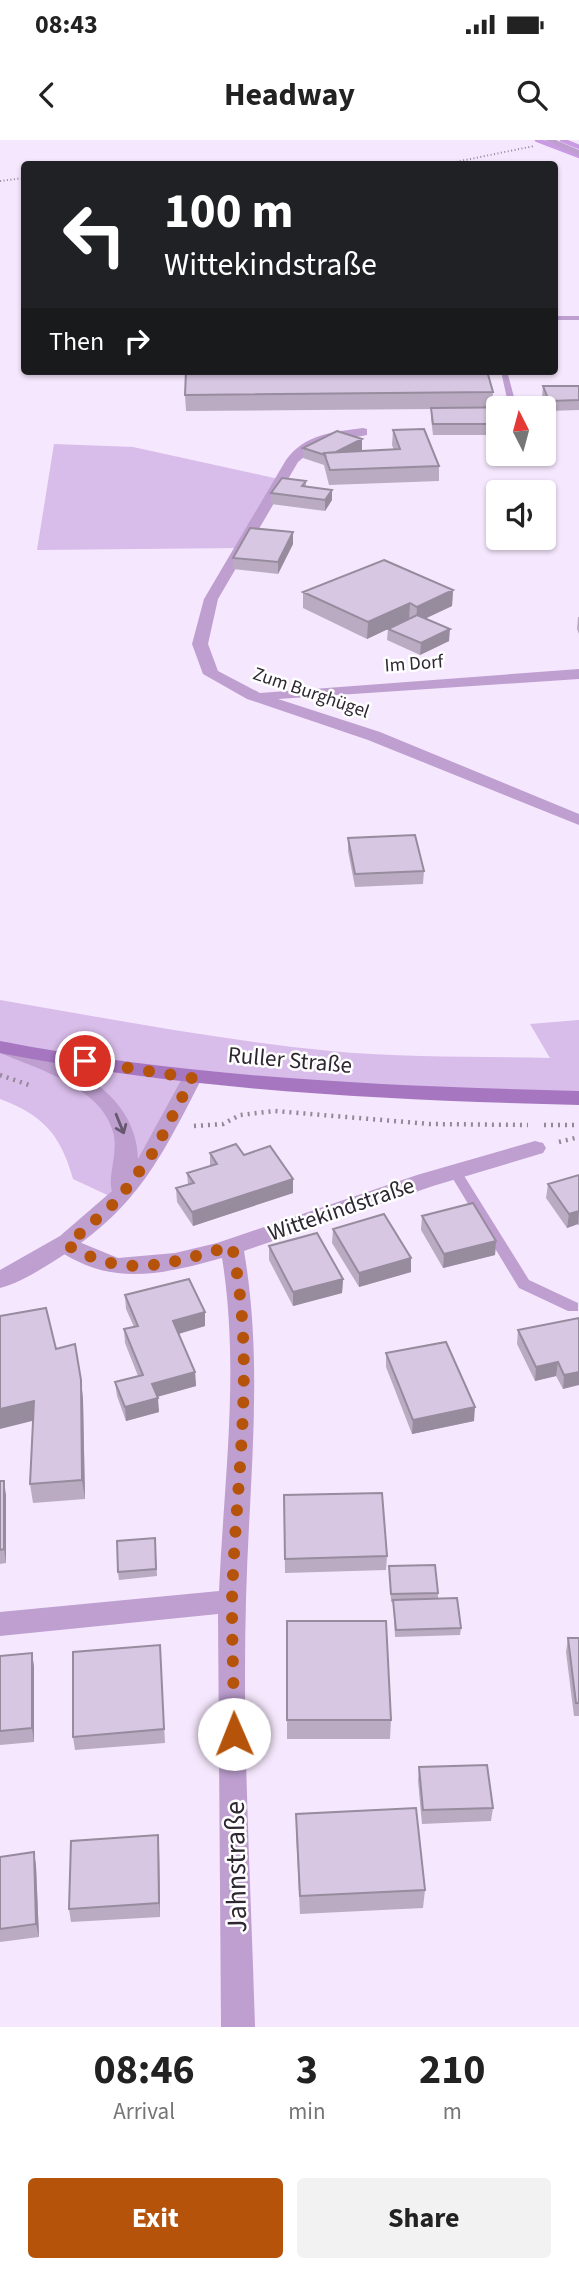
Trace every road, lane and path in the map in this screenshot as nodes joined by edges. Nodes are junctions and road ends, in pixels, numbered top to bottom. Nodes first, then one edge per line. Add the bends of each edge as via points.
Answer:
1 (550, 141) edge
2 (579, 153) edge
3 (460, 161) edge
4 (21, 178) edge
5 (0, 181) edge
6 (558, 318) edge
7 (579, 318) edge
8 (504, 375) edge
9 (510, 396) edge
10 (363, 432) dead end
11 (579, 674) edge
12 (253, 696) junction
13 (579, 820) edge
14 (3, 1048) edge
15 (192, 1078) junction
16 (579, 1098) edge
17 (168, 1123) junction
18 (579, 1125) edge
19 (535, 1148) dead end
20 (453, 1170) junction
21 (118, 1200) junction
22 (67, 1245) junction
23 (232, 1246) junction
24 (2, 1276) edge
25 (573, 1307) dead end
26 (232, 1601) junction
27 (0, 1624) edge
28 (239, 2027) edge

1 - 2 street
1 - 3 path
4 - 5 path
6 - 7 lane
8 - 9 lane
10 - 12 street, Zum Burghügel via 327,437 303,447 211,599 200,644 211,674
11 - 12 street, Im Dorf
12 - 13 street, Zum Burghügel via 399,745
14 - 15 main road, Ruller Straße
14 -> 21 street via 86,1083 108,1101 127,1143 127,1170
15 - 16 main road, Ruller Straße via 369,1092
15 - 17 street
17 - 18 path via 205,1127 240,1115 275,1111 430,1124
17 - 21 street via 155,1150
19 - 20 street, Wittekindstraße
20 - 23 street, Wittekindstraße
20 - 25 lane via 524,1284
21 - 22 street
22 - 23 street, Wittekindstraße via 93,1260 123,1267 162,1264
22 - 24 street
23 - 26 street, Jahnstraße via 242,1293 243,1419
26 - 27 street
26 - 28 street, Jahnstraße

